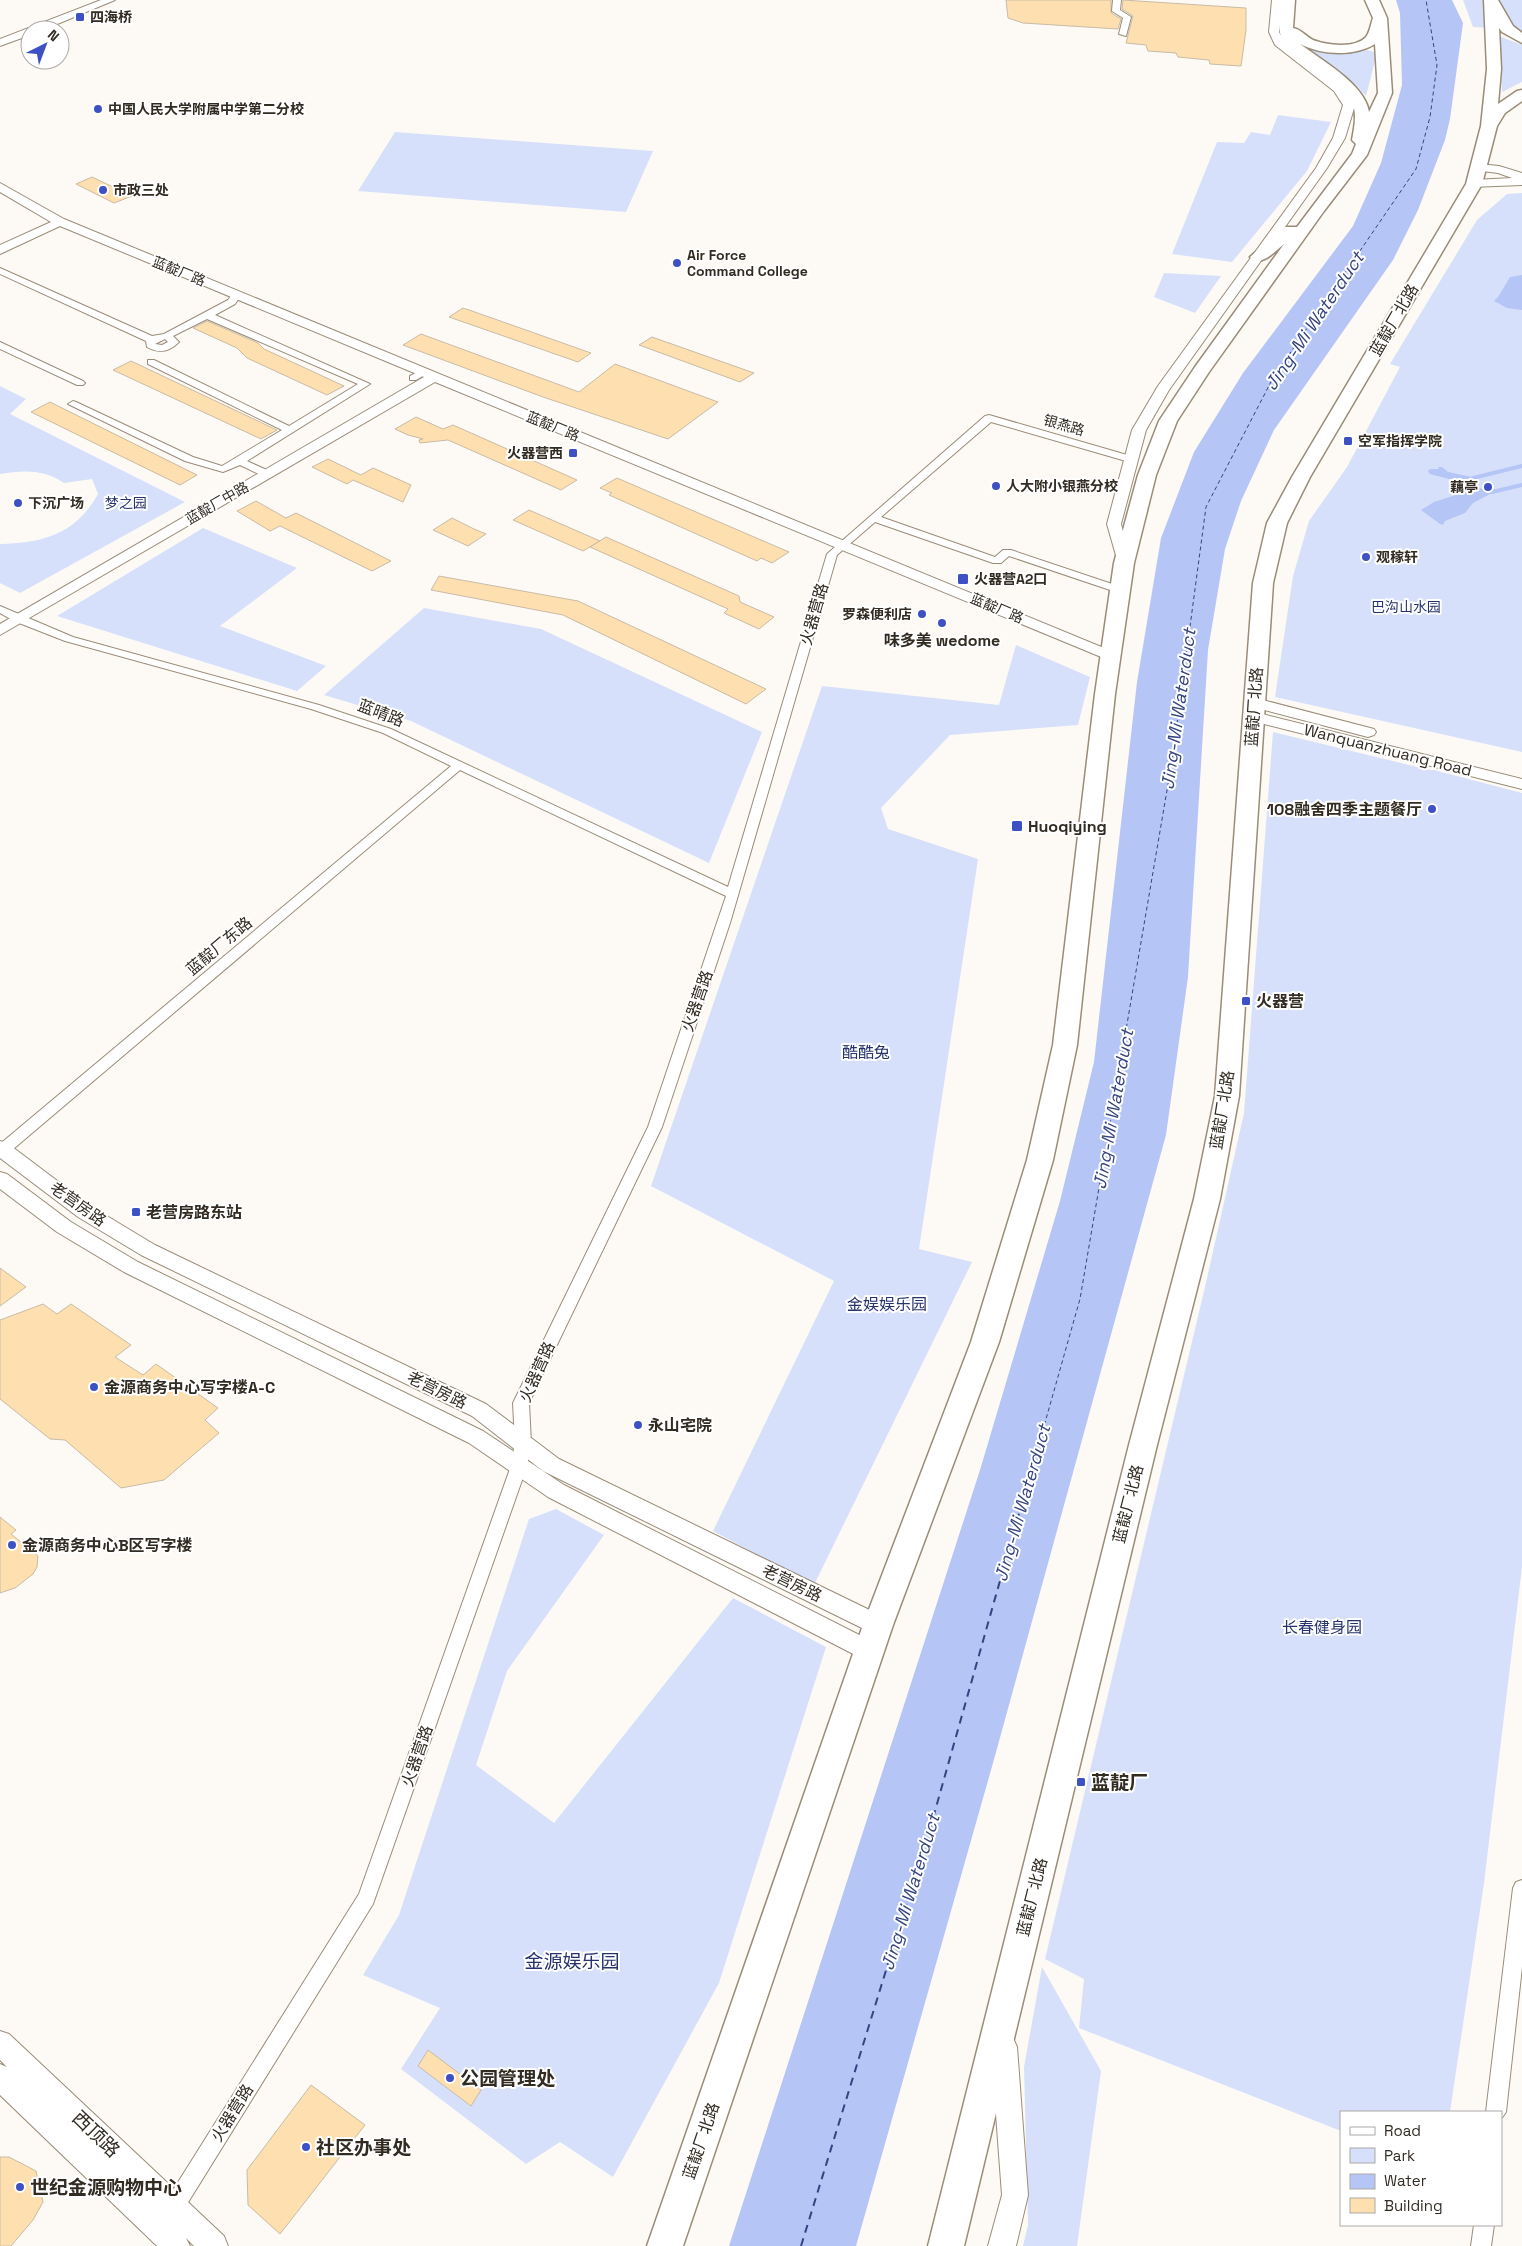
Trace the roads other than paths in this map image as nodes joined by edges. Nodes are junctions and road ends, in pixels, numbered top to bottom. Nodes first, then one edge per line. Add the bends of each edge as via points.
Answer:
1 (110, 0) edge
2 (1117, 0) edge
3 (1277, 0) edge
4 (1288, 0) edge
5 (1296, 0) edge
6 (1372, 0) edge
7 (1491, 1) edge
8 (1380, 18) junction
9 (60, 20) edge
10 (1123, 34) dead end
11 (20, 35) edge
12 (1291, 36) junction
13 (1522, 39) edge
14 (0, 42) edge
15 (1522, 94) edge
16 (1489, 126) junction
17 (1359, 155) junction
18 (1476, 176) junction
19 (1522, 176) edge
20 (1522, 181) edge
21 (0, 188) edge
22 (0, 197) edge
23 (1318, 208) junction
24 (55, 225) junction
25 (0, 250) edge
26 (1258, 257) junction
27 (0, 271) edge
28 (234, 299) junction
29 (207, 315) junction
30 (0, 345) edge
31 (151, 362) dead end
32 (423, 377) junction
33 (80, 383) dead end
34 (73, 404) dead end
35 (989, 418) joint
36 (289, 430) junction
37 (1130, 458) junction
38 (240, 460) junction
39 (262, 471) junction
40 (874, 518) junction
41 (838, 549) junction
42 (1124, 562) junction
43 (1120, 590) junction
44 (6, 615) edge
45 (0, 630) edge
46 (1110, 662) junction
47 (1254, 710) junction
48 (459, 765) junction
49 (1522, 771) edge
50 (1522, 784) edge
51 (732, 894) junction
52 (1, 1150) edge
53 (0, 1179) edge
54 (523, 1443) junction
55 (519, 1466) junction
56 (873, 1638) junction
57 (1522, 1888) edge
58 (1002, 2017) junction
59 (0, 2043) edge
60 (0, 2078) edge
61 (1496, 2111) edge
62 (173, 2207) junction
63 (1484, 2226) edge
64 (168, 2238) edge
65 (214, 2246) edge
66 (665, 2246) edge
67 (946, 2246) edge
68 (1002, 2246) edge
69 (1481, 2246) edge

1 - 9 street
2 - 10 street via 1116,11 1127,17
3 - 26 street, 蓝靛厂北路 via 1274,32 1280,45 1338,90 1349,106 1347,119 1328,157
4 - 12 highway via 1285,33
5 - 12 highway
6 - 8 highway, 蓝靛厂北路
7 - 13 highway via 1507,29
7 - 16 highway, 蓝靛厂北路 via 1494,69
8 - 12 highway via 1373,39 1356,47 1318,46
8 - 17 highway, 蓝靛厂北路 via 1385,93
11 - 14 street
12 - 17 highway via 1292,46 1355,93 1361,106 1362,121
15 - 16 highway via 1500,110
16 - 18 highway, 蓝靛厂北路
17 - 23 highway, 蓝靛厂北路
18 - 19 street
18 - 20 street
18 - 47 highway, 蓝靛厂北路 via 1277,523 1263,583
21 - 24 street, 蓝靛厂路
22 - 24 street, 蓝靛厂路
23 - 26 highway
23 - 42 highway, 蓝靛厂北路 via 1168,421 1147,475
24 - 25 street
24 - 28 street, 蓝靛厂路
26 - 37 street, 蓝靛厂北路 via 1163,389 1139,430
27 - 29 street via 152,340 167,336
28 - 29 street
28 - 32 street, 蓝靛厂路
29 - 36 street via 365,384
30 - 33 street
31 - 36 street
32 - 39 street, 蓝靛厂中路
32 - 41 street, 蓝靛厂路
34 - 38 street via 189,459 223,469
35 - 37 street, 银燕路
35 - 40 street
36 - 38 street
37 - 42 street, 蓝靛厂北路 via 1114,524
38 - 39 street
39 - 44 street, 蓝靛厂中路
40 - 41 street
40 - 43 street via 997,562 1007,552
41 - 46 street, 蓝靛厂路
41 - 51 street, 火器营路
42 - 43 highway, 蓝靛厂北路
43 - 46 highway, 蓝靛厂北路
44 - 45 street, 蓝靛厂中路
44 - 48 street, 蓝晴路 via 69,639 315,707 387,731
46 - 56 highway, 蓝靛厂北路 via 1065,1045 1040,1160 985,1342
47 - 49 street, Wanquanzhuang Road
47 - 50 street, Wanquanzhuang Road
47 - 58 highway, 蓝靛厂北路 via 1227,1096 1207,1199
48 - 51 street, 蓝晴路
48 - 52 street, 蓝靛厂东路
51 - 54 street, 火器营路 via 655,1128 521,1403
52 - 54 street, 老营房路 via 85,1212 148,1250 479,1410
53 - 55 street, 老营房路 via 64,1227 131,1266 476,1437
54 - 55 street, 火器营路
54 - 56 street, 老营房路 via 551,1465
55 - 56 street, 老营房路 via 556,1491
55 - 62 street, 火器营路 via 367,1898
56 - 66 highway, 蓝靛厂北路
57 - 61 street
58 - 67 highway, 蓝靛厂北路
58 - 68 street via 1015,2195
59 - 62 street, 西顶路
60 - 64 street, 西顶路
62 - 64 street, 火器营路
62 - 65 street, 西顶路
63 - 69 street

